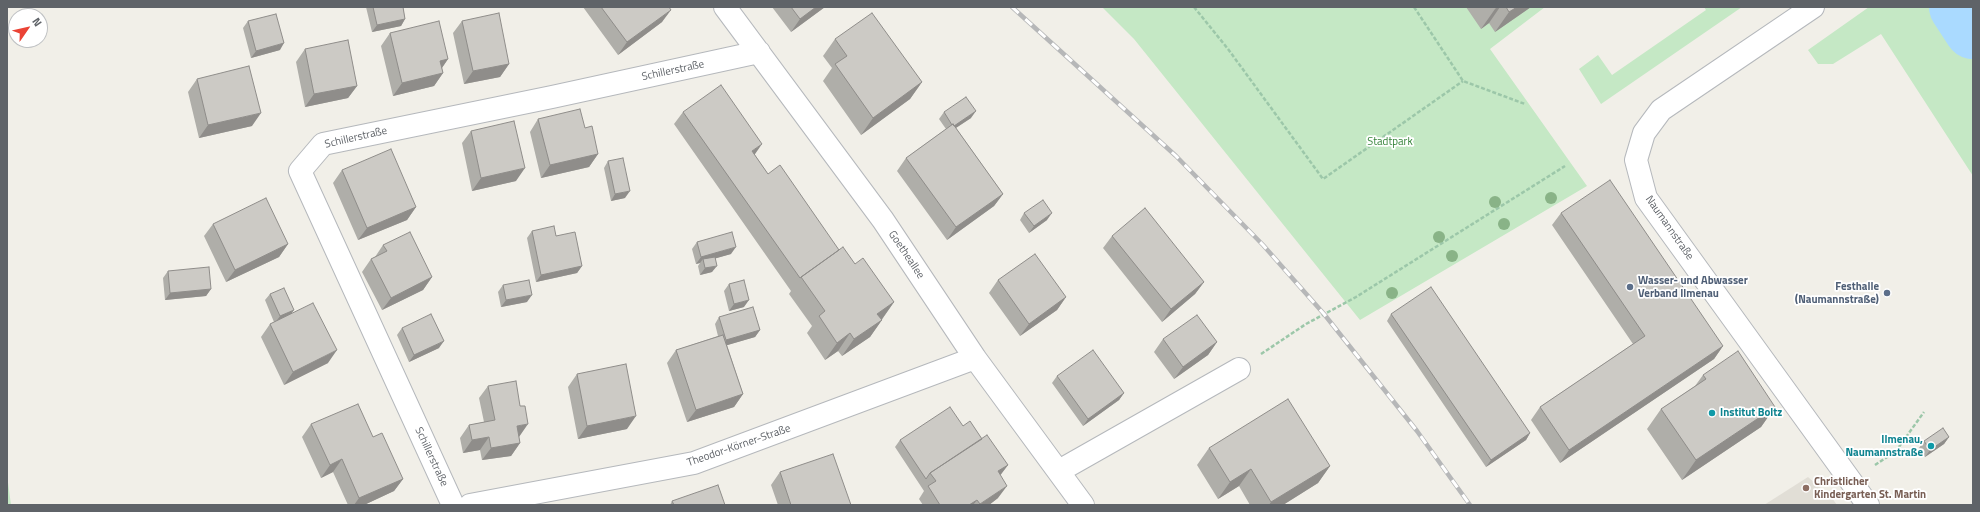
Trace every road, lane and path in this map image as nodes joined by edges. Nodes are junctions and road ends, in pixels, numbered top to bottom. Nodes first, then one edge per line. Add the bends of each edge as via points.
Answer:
1 (725, 7) edge
2 (1194, 7) edge
3 (1414, 7) edge
4 (1813, 7) edge
5 (759, 52) junction
6 (1463, 81) junction
7 (1525, 104) dead end
8 (1565, 166) dead end
9 (975, 358) junction
10 (1239, 369) joint
11 (1924, 412) dead end
12 (1059, 471) junction
13 (1852, 483) junction
14 (453, 505) edge
15 (470, 505) edge
16 (1083, 505) edge
17 (1868, 505) edge

1 - 5 street, Goetheallee
2 - 6 path via 1323,179
3 - 6 path
4 - 13 street, Naumannstraße via 1661,110 1644,133 1636,160 1646,198
5 - 9 street, Goetheallee via 883,220
5 - 14 street, Schillerstraße via 322,144 300,171
6 - 7 path
8 - 10 path via 1356,297 1292,333
9 - 12 street, Goetheallee
9 - 15 street, Theodor-Körner-Straße via 694,463
10 - 12 street
11 - 13 path via 1896,451
12 - 16 street, Goetheallee
13 - 17 street, Naumannstraße

